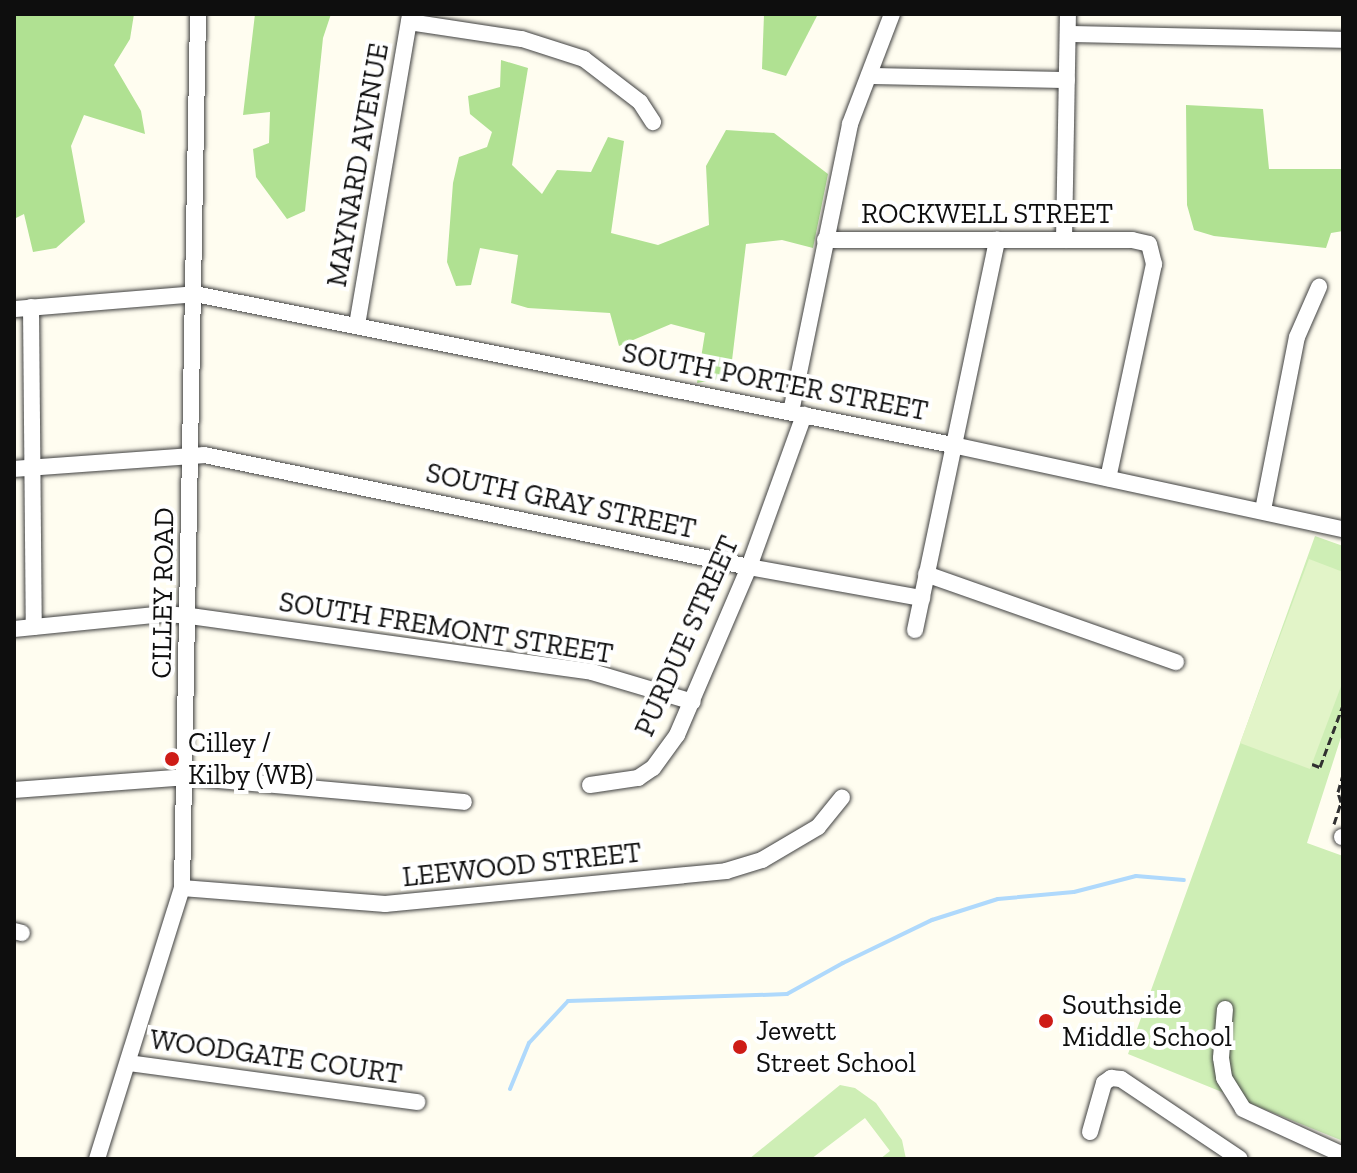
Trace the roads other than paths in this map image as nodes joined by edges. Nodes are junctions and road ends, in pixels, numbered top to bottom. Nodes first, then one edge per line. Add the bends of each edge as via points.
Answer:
1 (198, 14) edge
2 (892, 14) edge
3 (1068, 14) edge
4 (410, 18) edge
5 (1068, 34) junction
6 (1343, 40) edge
7 (869, 76) junction
8 (1067, 80) junction
9 (653, 122) dead end
10 (825, 240) junction
11 (997, 240) junction
12 (1064, 240) junction
13 (1319, 287) dead end
14 (195, 294) junction
15 (22, 308) edge
16 (357, 325) junction
17 (798, 414) junction
18 (953, 445) junction
19 (191, 454) junction
20 (33, 468) junction
21 (14, 469) edge
22 (1108, 478) junction
23 (1263, 510) junction
24 (1343, 529) edge
25 (749, 567) junction
26 (926, 574) junction
27 (922, 598) junction
28 (190, 616) junction
29 (34, 627) junction
30 (14, 629) edge
31 (915, 630) dead end
32 (1176, 662) dead end
33 (693, 702) junction
34 (185, 777) junction
35 (590, 785) dead end
36 (14, 790) edge
37 (842, 797) dead end
38 (464, 802) dead end
39 (182, 888) junction
40 (1225, 1009) dead end
41 (128, 1063) junction
42 (417, 1102) dead end
43 (1090, 1132) dead end
44 (1343, 1155) edge
45 (97, 1159) edge
46 (1240, 1159) edge

1 - 14 street, CILLEY ROAD
2 - 7 street, PURDUE STREET
3 - 5 street
4 - 9 street via 522,39 584,59 640,102
4 - 16 street, MAYNARD AVENUE
5 - 6 street
5 - 8 street
7 - 8 street
7 - 10 street, PURDUE STREET via 850,124
8 - 12 street
10 - 11 street, ROCKWELL STREET
10 - 17 street, PURDUE STREET
11 - 12 street, ROCKWELL STREET
11 - 18 street
12 - 22 street, ROCKWELL STREET via 1149,244 1154,264
13 - 23 street via 1297,337
14 - 15 street, SOUTH PORTER STREET
14 - 16 street, SOUTH PORTER STREET
14 - 19 street, CILLEY ROAD
15 - 20 street
16 - 17 street, SOUTH PORTER STREET
17 - 18 street, SOUTH PORTER STREET
17 - 25 street, PURDUE STREET
18 - 22 street, SOUTH PORTER STREET
18 - 26 street
19 - 20 street, SOUTH GRAY STREET
19 - 25 street, SOUTH GRAY STREET
19 - 28 street, CILLEY ROAD
20 - 21 street, SOUTH GRAY STREET
20 - 29 street
22 - 23 street, SOUTH PORTER STREET
23 - 24 street, SOUTH PORTER STREET
25 - 27 street, SOUTH GRAY STREET
25 - 33 street, PURDUE STREET
26 - 27 street
26 - 32 street
27 - 31 street
28 - 29 street, SOUTH FREMONT STREET
28 - 33 street, SOUTH FREMONT STREET via 592,672
28 - 34 street, CILLEY ROAD
29 - 30 street, SOUTH FREMONT STREET
33 - 35 street, PURDUE STREET via 653,768 638,778
34 - 36 street
34 - 38 street
34 - 39 street, CILLEY ROAD
37 - 39 street, LEEWOOD STREET via 818,827 762,860 726,871 385,904
39 - 41 street, CILLEY ROAD
40 - 44 street via 1224,1078 1243,1109
41 - 42 street, WOODGATE COURT
41 - 45 street, CILLEY ROAD
43 - 46 street via 1104,1083 1121,1079

